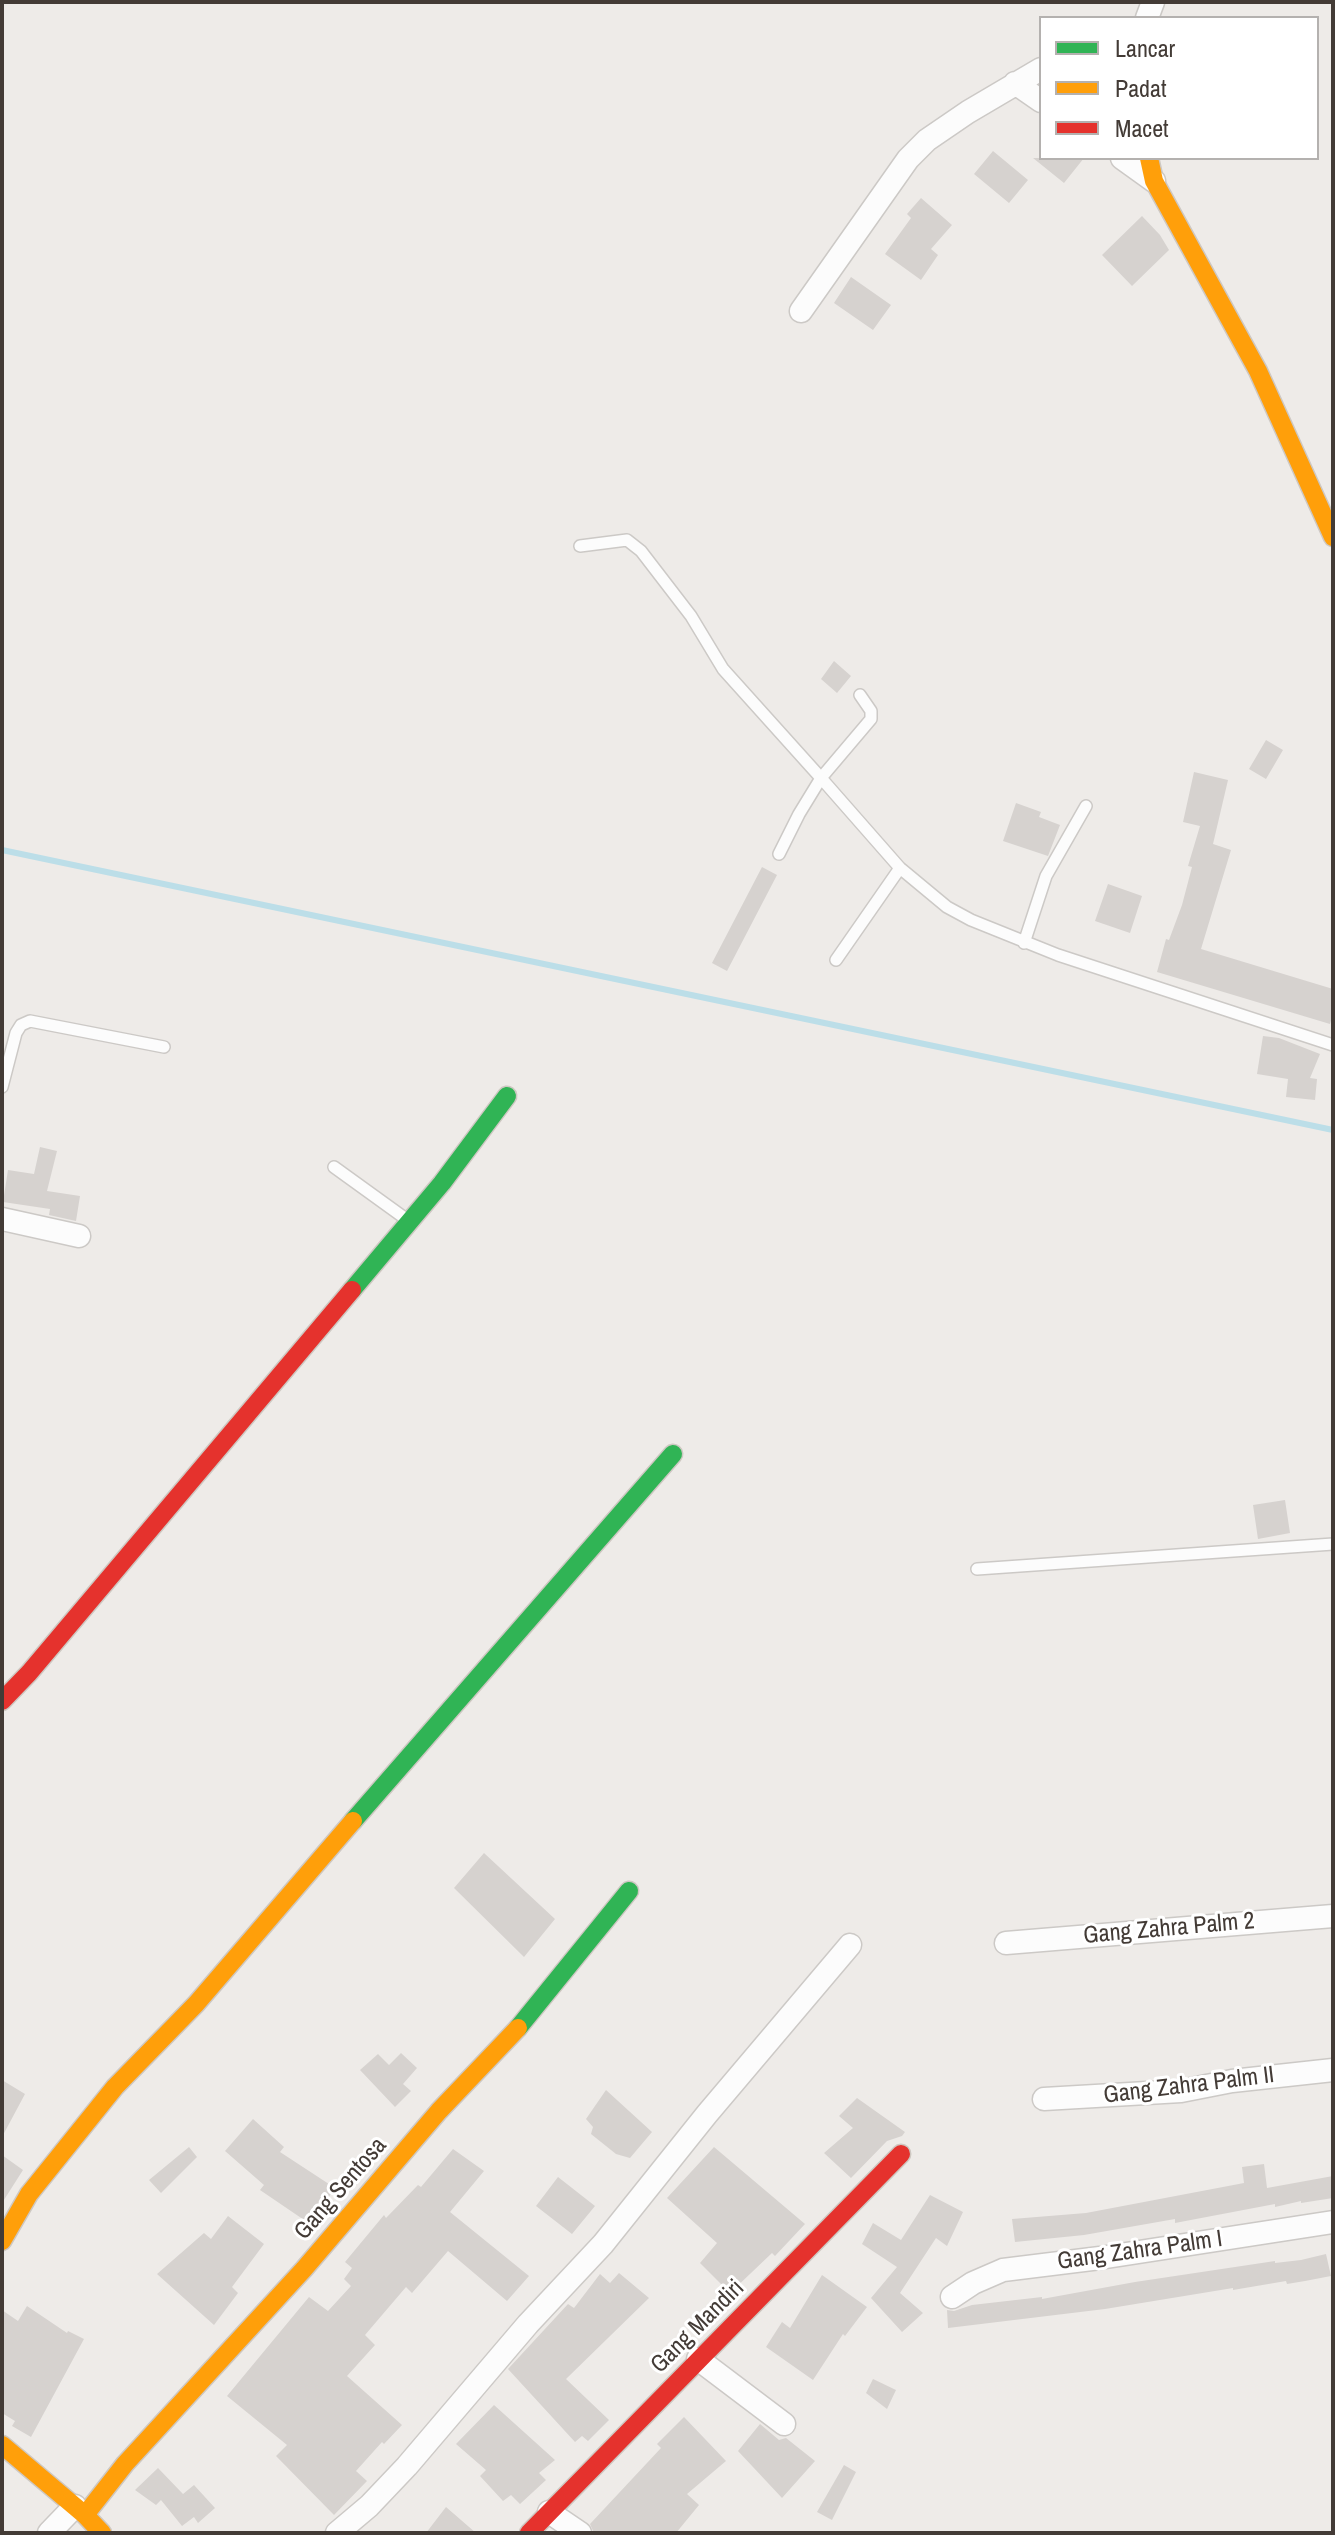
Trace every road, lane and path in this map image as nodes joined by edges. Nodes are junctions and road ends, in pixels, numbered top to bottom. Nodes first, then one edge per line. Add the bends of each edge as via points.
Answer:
1 (1039, 70) edge
2 (1015, 83) junction
3 (1039, 100) edge
4 (1125, 160) edge
5 (1149, 160) edge
6 (1154, 181) junction
7 (801, 311) dead end
8 (1333, 537) edge
9 (580, 546) dead end
10 (860, 695) dead end
11 (821, 778) junction
12 (1086, 806) dead end
13 (779, 854) dead end
14 (900, 868) junction
15 (1024, 943) junction
16 (836, 960) dead end
17 (1333, 1045) edge
18 (164, 1047) dead end
19 (2, 1087) edge
20 (507, 1096) dead end
21 (334, 1167) dead end
22 (2, 1219) edge
23 (410, 1222) junction
24 (79, 1236) dead end
25 (673, 1454) dead end
26 (1333, 1544) edge
27 (977, 1569) dead end
28 (2, 1701) edge
29 (629, 1891) dead end
30 (1333, 1916) edge
31 (1006, 1943) dead end
32 (850, 1945) dead end
33 (1333, 2070) edge
34 (1044, 2099) dead end
35 (901, 2154) dead end
36 (1333, 2222) edge
37 (2, 2241) edge
38 (952, 2297) dead end
39 (698, 2359) junction
40 (784, 2424) dead end
41 (2, 2445) edge
42 (80, 2510) junction
43 (549, 2512) junction
44 (49, 2533) edge
45 (102, 2533) edge
46 (337, 2533) edge
47 (529, 2533) edge
48 (580, 2533) edge

1 - 2 street
2 - 3 street
2 - 7 street via 927,140 908,159
4 - 6 street
5 - 6 street
6 - 8 street via 1258,371
9 - 11 lane via 627,540 641,551 723,669
10 - 11 lane via 871,719
11 - 13 lane
11 - 14 lane
12 - 15 lane via 1046,876
14 - 15 lane via 947,907
14 - 16 lane
15 - 17 lane
18 - 19 lane via 30,1021 16,1033
20 - 23 street
21 - 23 lane
22 - 24 street
23 - 28 street
25 - 37 street via 196,2004 115,2087 29,2194
26 - 27 lane
29 - 42 street, Gang Sentosa via 505,2044
30 - 31 street, Gang Zahra Palm 2
32 - 46 street via 603,2244 407,2466
33 - 34 street, Gang Zahra Palm II via 1181,2091
35 - 39 street, Gang Mandiri
36 - 38 street, Gang Zahra Palm I via 1003,2270
39 - 40 street
39 - 43 street, Gang Mandiri
41 - 42 street
42 - 44 street
42 - 45 street
43 - 47 street, Gang Mandiri
43 - 48 street

